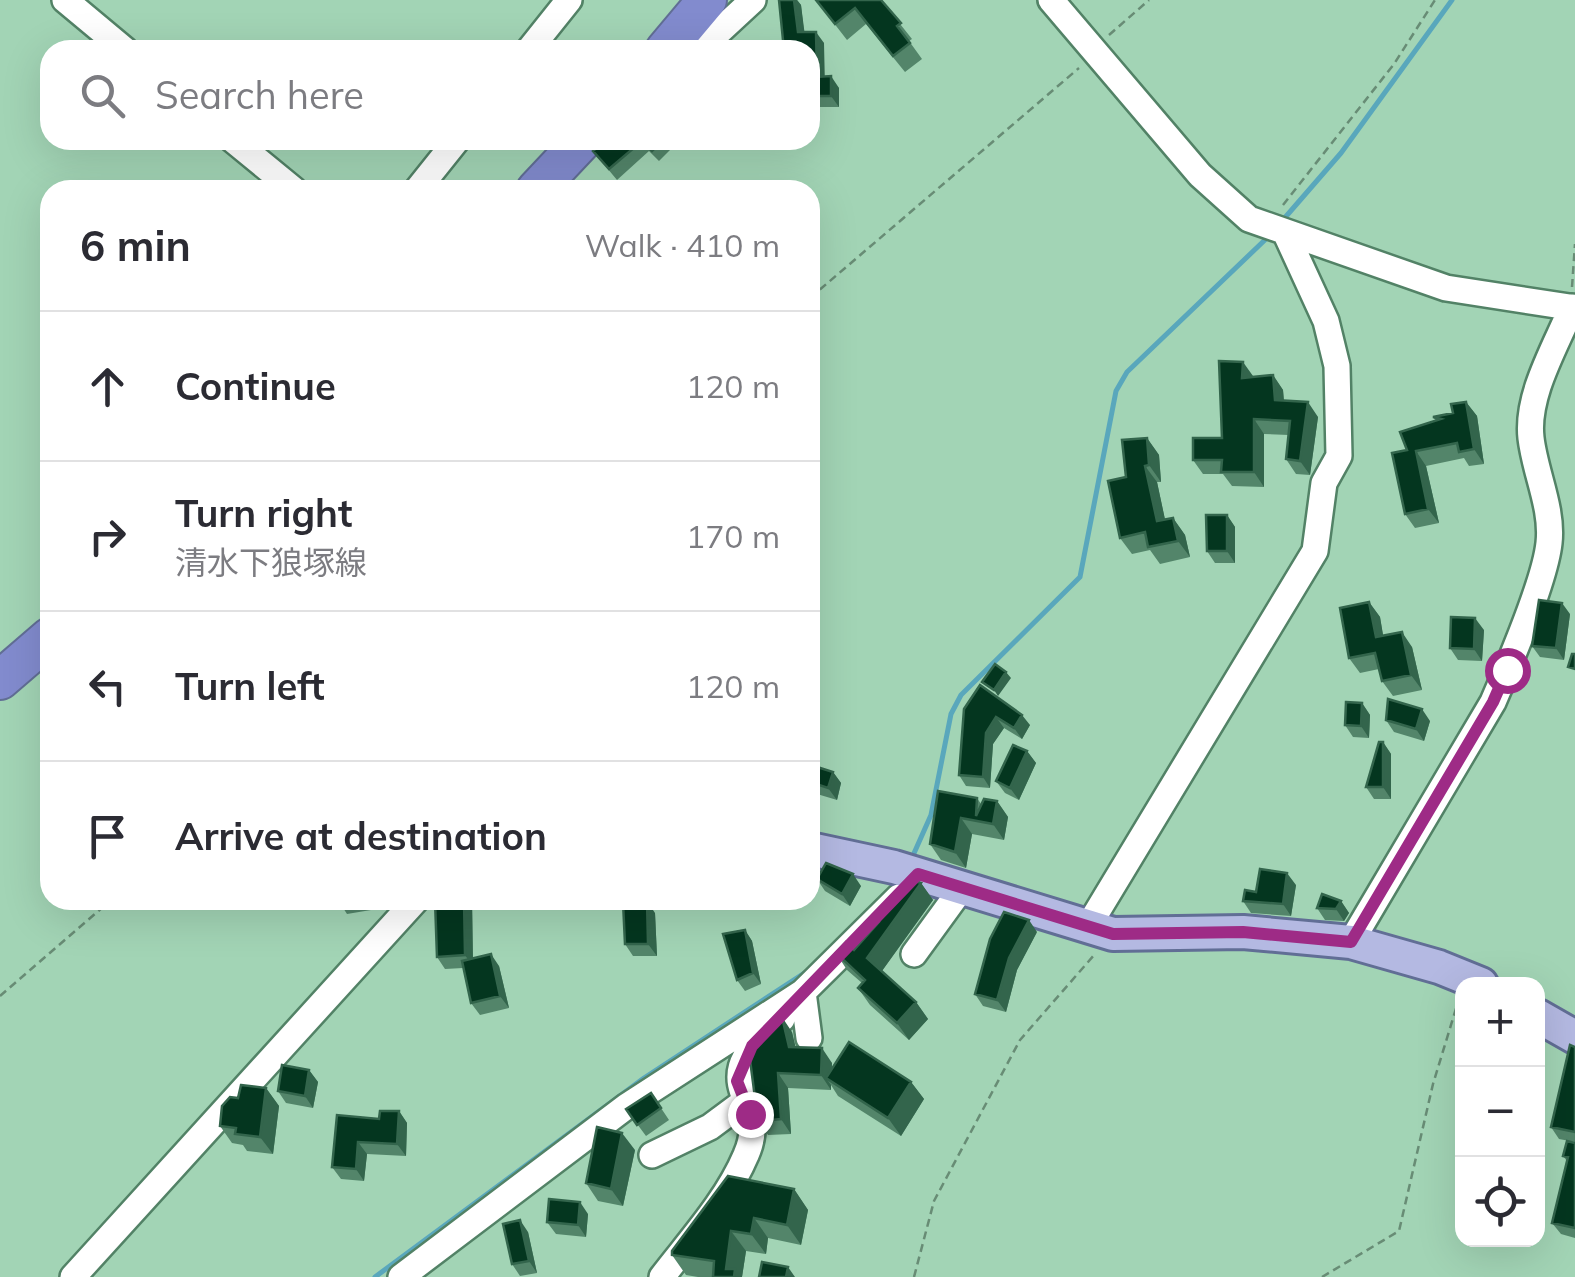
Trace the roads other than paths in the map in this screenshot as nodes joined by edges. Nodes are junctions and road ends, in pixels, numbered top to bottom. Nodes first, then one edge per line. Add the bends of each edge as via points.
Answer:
1 (65, 0) edge
2 (569, 0) edge
3 (707, 0) edge
4 (753, 0) edge
5 (1052, 0) edge
6 (113, 40) edge
7 (537, 40) edge
8 (673, 40) edge
9 (710, 40) edge
10 (246, 150) edge
11 (449, 150) edge
12 (574, 150) edge
13 (282, 180) edge
14 (425, 180) edge
15 (545, 180) edge
16 (1275, 230) junction
17 (1574, 307) edge
18 (40, 646) edge
19 (0, 680) edge
20 (820, 850) edge
21 (908, 871) junction
22 (962, 888) junction
23 (407, 910) edge
24 (1101, 929) junction
25 (1351, 942) junction
26 (914, 954) dead end
27 (1455, 980) edge
28 (803, 992) junction
29 (1545, 1020) edge
30 (808, 1038) dead end
31 (1575, 1038) edge
32 (745, 1101) junction
33 (652, 1155) dead end
34 (73, 1277) edge
35 (401, 1277) edge
36 (662, 1277) edge

1 - 6 street
2 - 7 street
3 - 8 highway
4 - 9 street
5 - 16 street via 1200,175 1249,219
10 - 13 street
11 - 14 street
12 - 15 highway
16 - 17 street via 1446,288
16 - 24 street via 1326,321 1338,366 1339,456 1324,484 1315,552
17 - 25 street via 1532,414 1549,546 1507,670
18 - 19 highway
20 - 21 main road
21 - 22 main road
21 - 28 street
22 - 24 main road
22 - 26 street
23 - 34 street
24 - 25 main road
25 - 27 main road via 1439,967
28 - 30 street
28 - 32 street via 741,1065 737,1081
28 - 35 street via 627,1106
29 - 31 main road
32 - 33 street
32 - 36 street via 752,1128 746,1155

